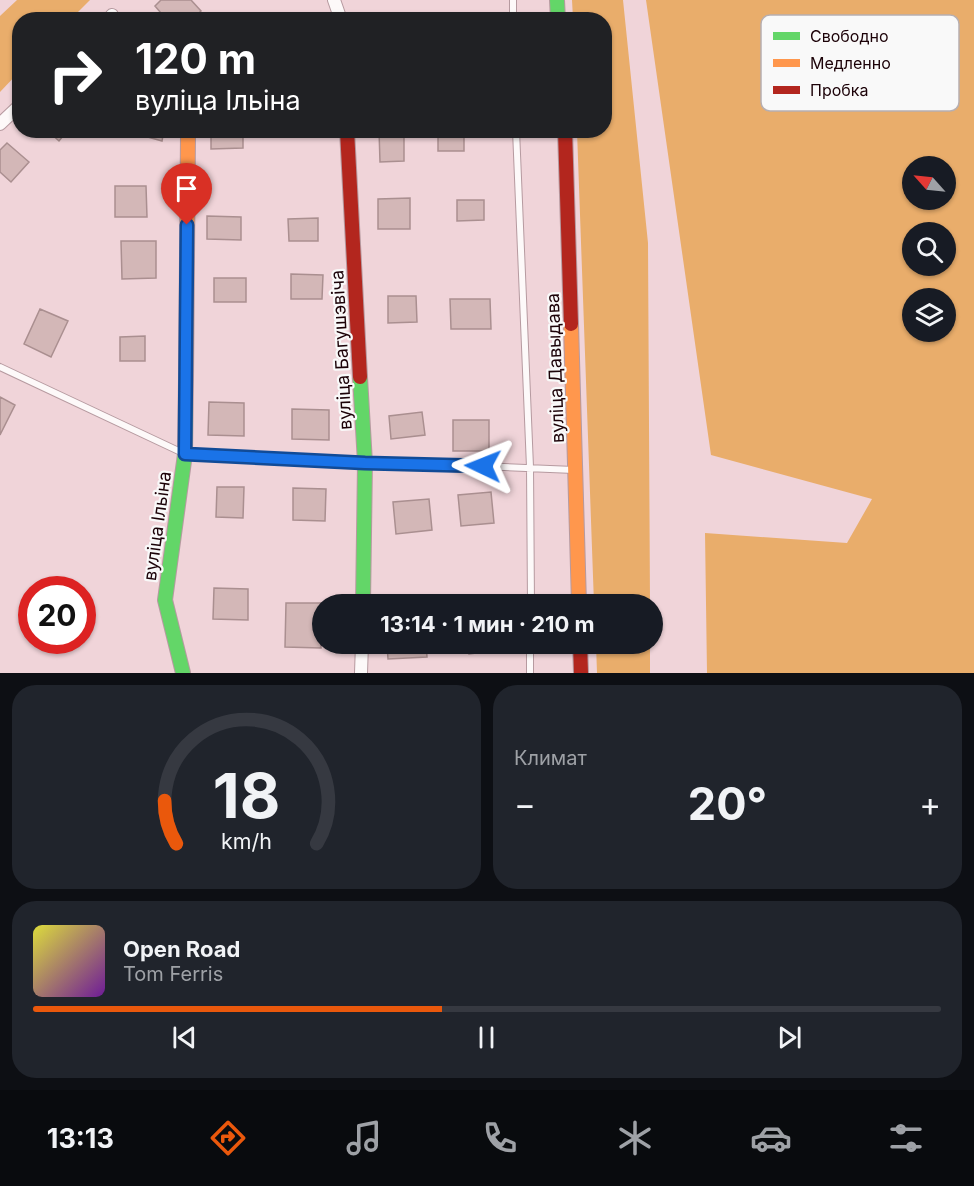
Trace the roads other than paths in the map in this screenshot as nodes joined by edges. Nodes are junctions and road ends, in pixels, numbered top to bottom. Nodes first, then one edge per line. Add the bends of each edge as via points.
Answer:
1 (12, 113) edge
2 (0, 124) edge
3 (188, 138) edge
4 (347, 138) edge
5 (516, 138) edge
6 (565, 138) edge
7 (0, 367) edge
8 (185, 454) junction
9 (365, 463) junction
10 (530, 468) junction
11 (576, 470) junction
12 (363, 594) edge
13 (531, 594) edge
14 (579, 594) edge
15 (362, 654) edge
16 (530, 654) edge
17 (580, 654) edge
18 (183, 673) edge
19 (361, 673) edge
20 (530, 673) edge
21 (580, 673) edge

1 - 2 street
3 - 8 street, вуліца Ільіна
4 - 9 street, вуліца Багушэвіча
5 - 10 lane
6 - 11 street, вуліца Давыдава
7 - 8 lane
8 - 9 lane
8 - 18 street, вуліца Ільіна via 165,600
9 - 10 lane
9 - 12 street, вуліца Багушэвіча
10 - 11 lane
10 - 13 lane
11 - 14 street, вуліца Давыдава
15 - 19 street
16 - 20 lane
17 - 21 street

